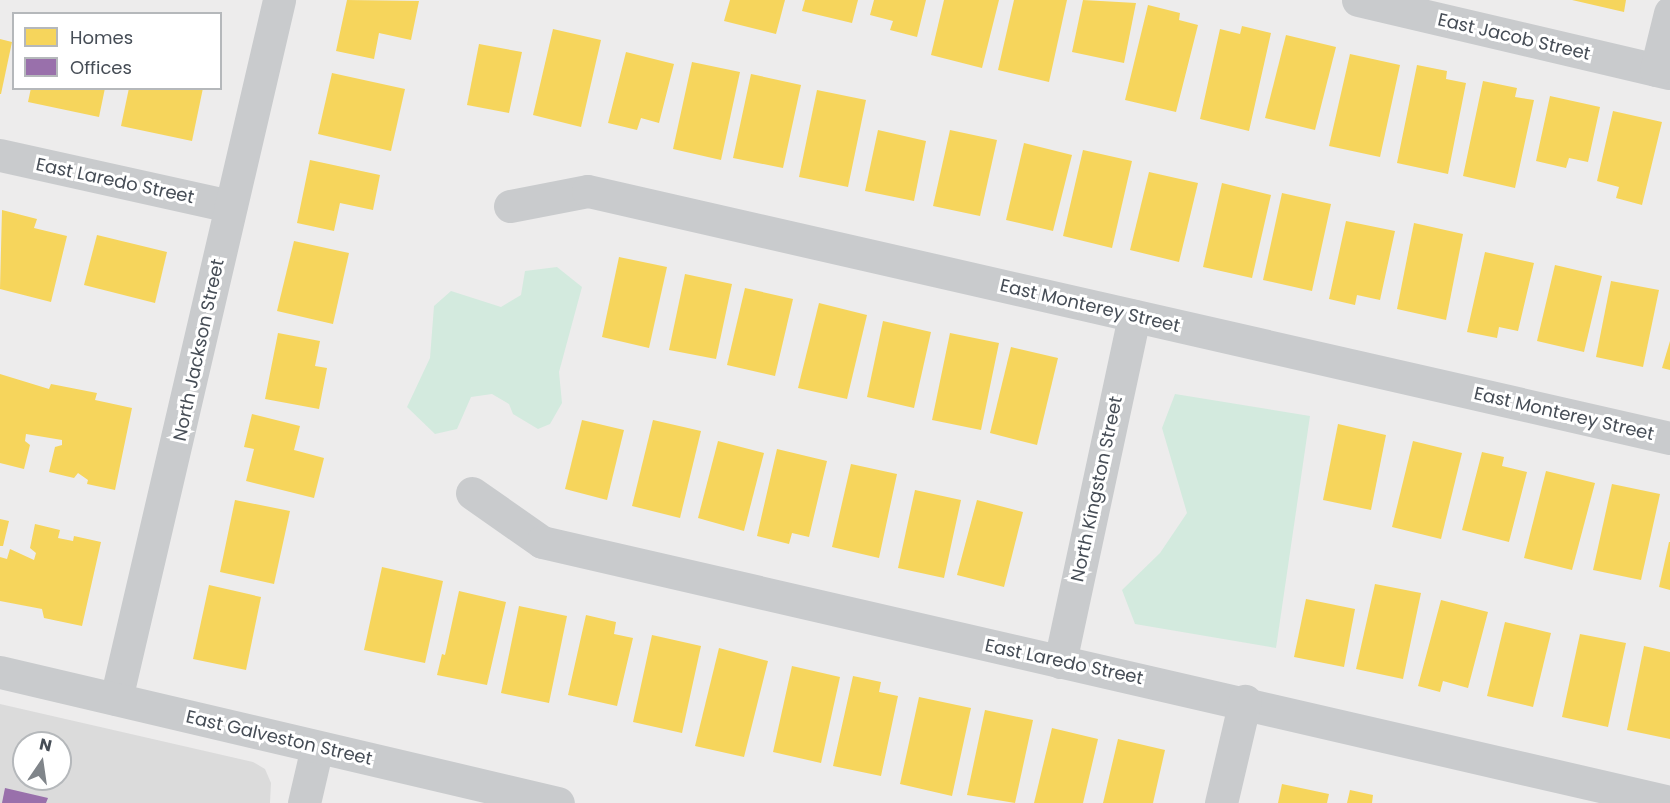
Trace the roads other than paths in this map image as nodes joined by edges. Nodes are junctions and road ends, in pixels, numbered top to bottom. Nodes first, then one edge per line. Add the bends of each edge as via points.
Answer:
1 (279, 0) edge
2 (1358, 0) edge
3 (1670, 13) edge
4 (1663, 72) edge
5 (0, 155) edge
6 (230, 206) junction
7 (510, 206) dead end
8 (1134, 316) junction
9 (1670, 438) edge
10 (472, 493) dead end
11 (1060, 662) junction
12 (0, 672) edge
13 (116, 699) junction
14 (1245, 701) junction
15 (317, 747) junction
16 (1670, 802) edge
17 (304, 803) edge
18 (558, 803) edge
19 (1221, 803) edge

1 - 6 street, North Jackson Street
2 - 4 street, East Jacob Street
3 - 4 street
5 - 6 street, East Laredo Street
6 - 13 street, North Jackson Street via 187,406
7 - 8 street, East Monterey Street via 588,191
8 - 9 street, East Monterey Street
8 - 11 street, North Kingston Street
10 - 11 street, East Laredo Street via 542,542
11 - 14 street, East Laredo Street
12 - 13 street, East Galveston Street
13 - 15 street, East Galveston Street
14 - 16 street, East Laredo Street
14 - 19 street
15 - 17 street
15 - 18 street, East Galveston Street

